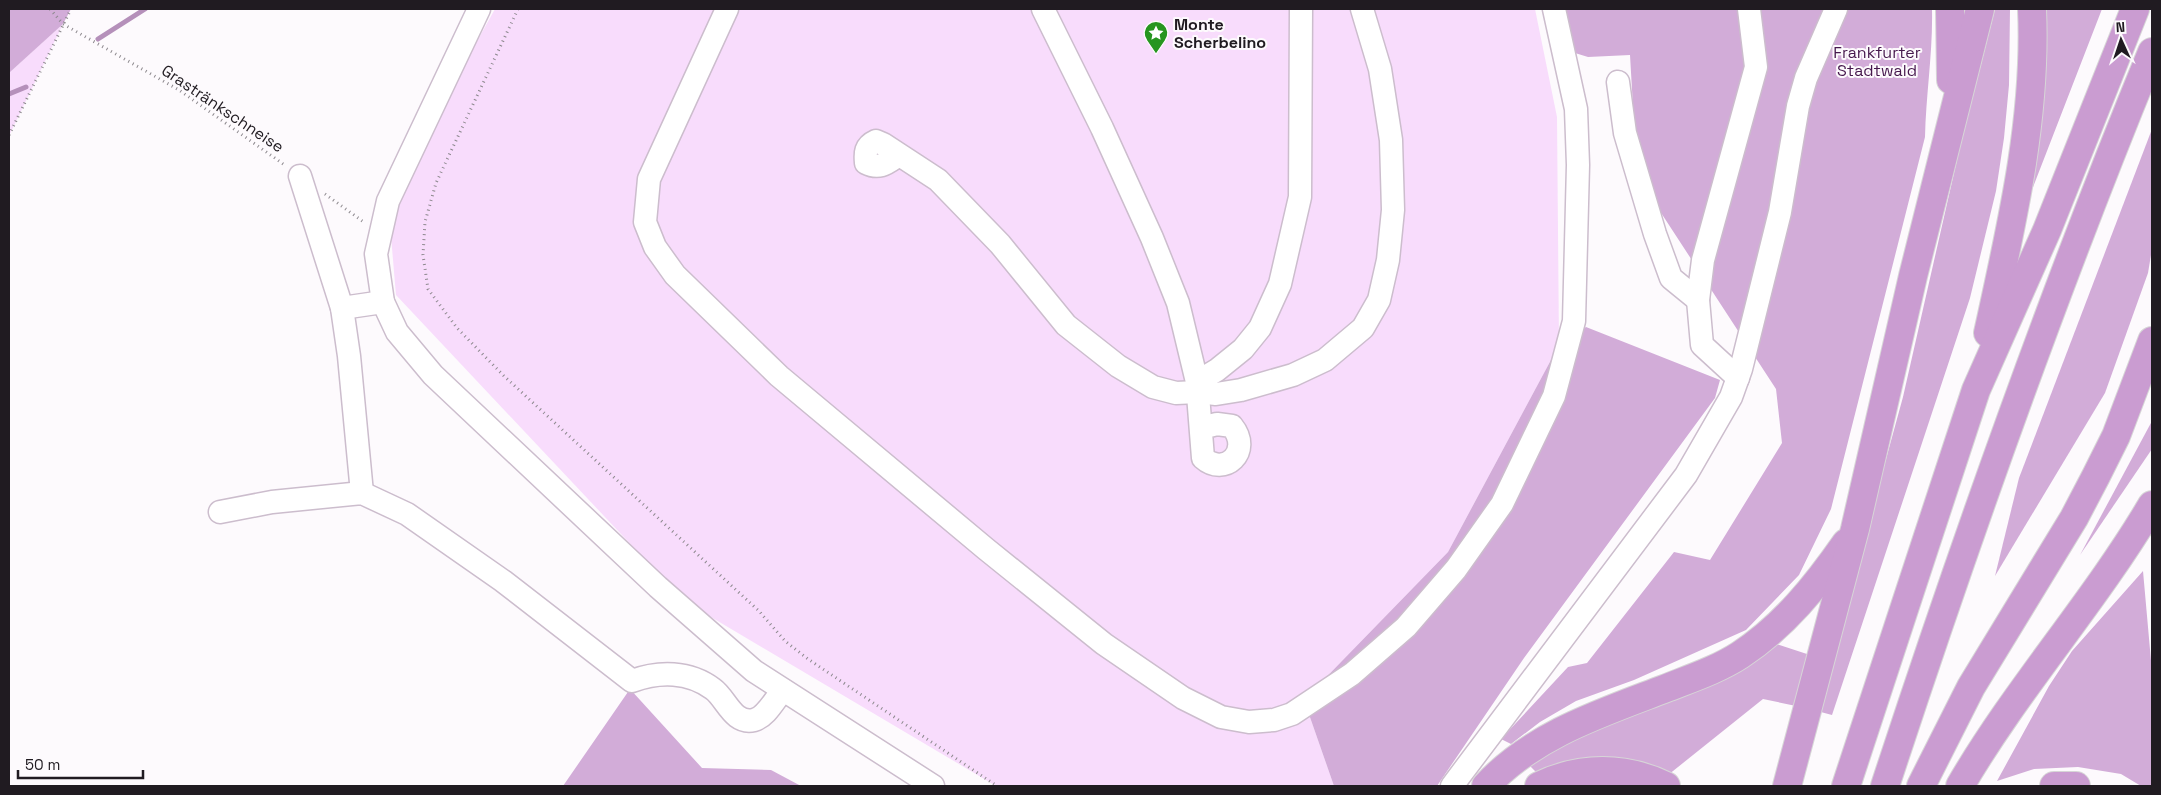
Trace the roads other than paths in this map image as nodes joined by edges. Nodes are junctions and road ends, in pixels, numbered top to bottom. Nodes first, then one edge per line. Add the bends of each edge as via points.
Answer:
1 (479, 9) edge
2 (727, 9) edge
3 (1043, 9) edge
4 (1301, 9) edge
5 (1362, 9) edge
6 (1554, 9) edge
7 (1749, 9) edge
8 (1836, 9) edge
9 (1950, 9) edge
10 (1980, 9) edge
11 (2032, 9) edge
12 (2135, 9) edge
13 (2152, 52) edge
14 (1618, 82) dead end
15 (1951, 123) junction
16 (899, 155) dead end
17 (300, 176) road end
18 (1698, 300) junction
19 (383, 302) junction
20 (342, 308) junction
21 (2152, 341) edge
22 (1738, 378) junction
23 (1198, 387) junction
24 (1976, 390) junction
25 (1201, 428) dead end
26 (362, 493) junction
27 (2152, 505) edge
28 (220, 512) dead end
29 (1855, 530) junction
30 (783, 690) junction
31 (933, 786) edge
32 (1452, 786) edge
33 (1486, 786) edge
34 (1539, 786) edge
35 (1666, 786) edge
36 (1787, 786) edge
37 (1846, 786) edge
38 (1885, 786) edge
39 (1922, 786) edge
40 (1960, 786) edge
41 (2054, 786) edge
42 (2076, 786) edge

1 - 19 lane via 388,201 376,254
2 - 6 lane via 648,179 645,222 655,247 675,274 779,376 1104,644 1184,698 1222,717 1248,722 1274,720 1292,714 1352,674 1406,627 1456,569 1502,504 1554,396 1574,321 1578,165 1576,109
3 - 23 lane via 1152,238 1178,303
4 - 23 lane via 1300,197 1280,284 1260,328 1243,349
5 - 23 lane via 1380,69 1391,140 1393,210 1388,260 1379,300 1363,328 1325,360 1293,375 1241,390 1216,394
7 - 18 lane via 1756,67 1703,260
8 - 22 lane via 1803,87 1780,212
9 - 15 highway
10 - 15 highway
11 - 24 highway via 2027,118 2012,217
12 - 24 highway via 2047,230
13 - 38 highway via 2015,408
14 - 18 lane via 1625,133 1671,278
15 - 29 highway
16 - 23 lane via 938,180 1000,244 1066,325 1118,366 1153,388 1176,393
17 - 20 lane
18 - 22 lane via 1702,345
19 - 20 lane
19 - 30 lane via 397,332 432,375 658,587 754,671
20 - 26 lane
21 - 39 highway via 2116,436 2096,476 1971,687
22 - 32 lane via 1731,397 1686,475
23 - 25 lane
24 - 37 highway
26 - 28 lane via 272,502
26 - 30 lane via 407,514 503,581 632,681 649,674 668,673 698,679 715,690 741,719 754,720 766,712
27 - 40 highway
29 - 33 highway via 1794,611 1739,656 1691,679 1566,729 1520,756
29 - 36 highway
30 - 31 lane
34 - 35 highway via 1593,770 1638,775
41 - 42 highway

